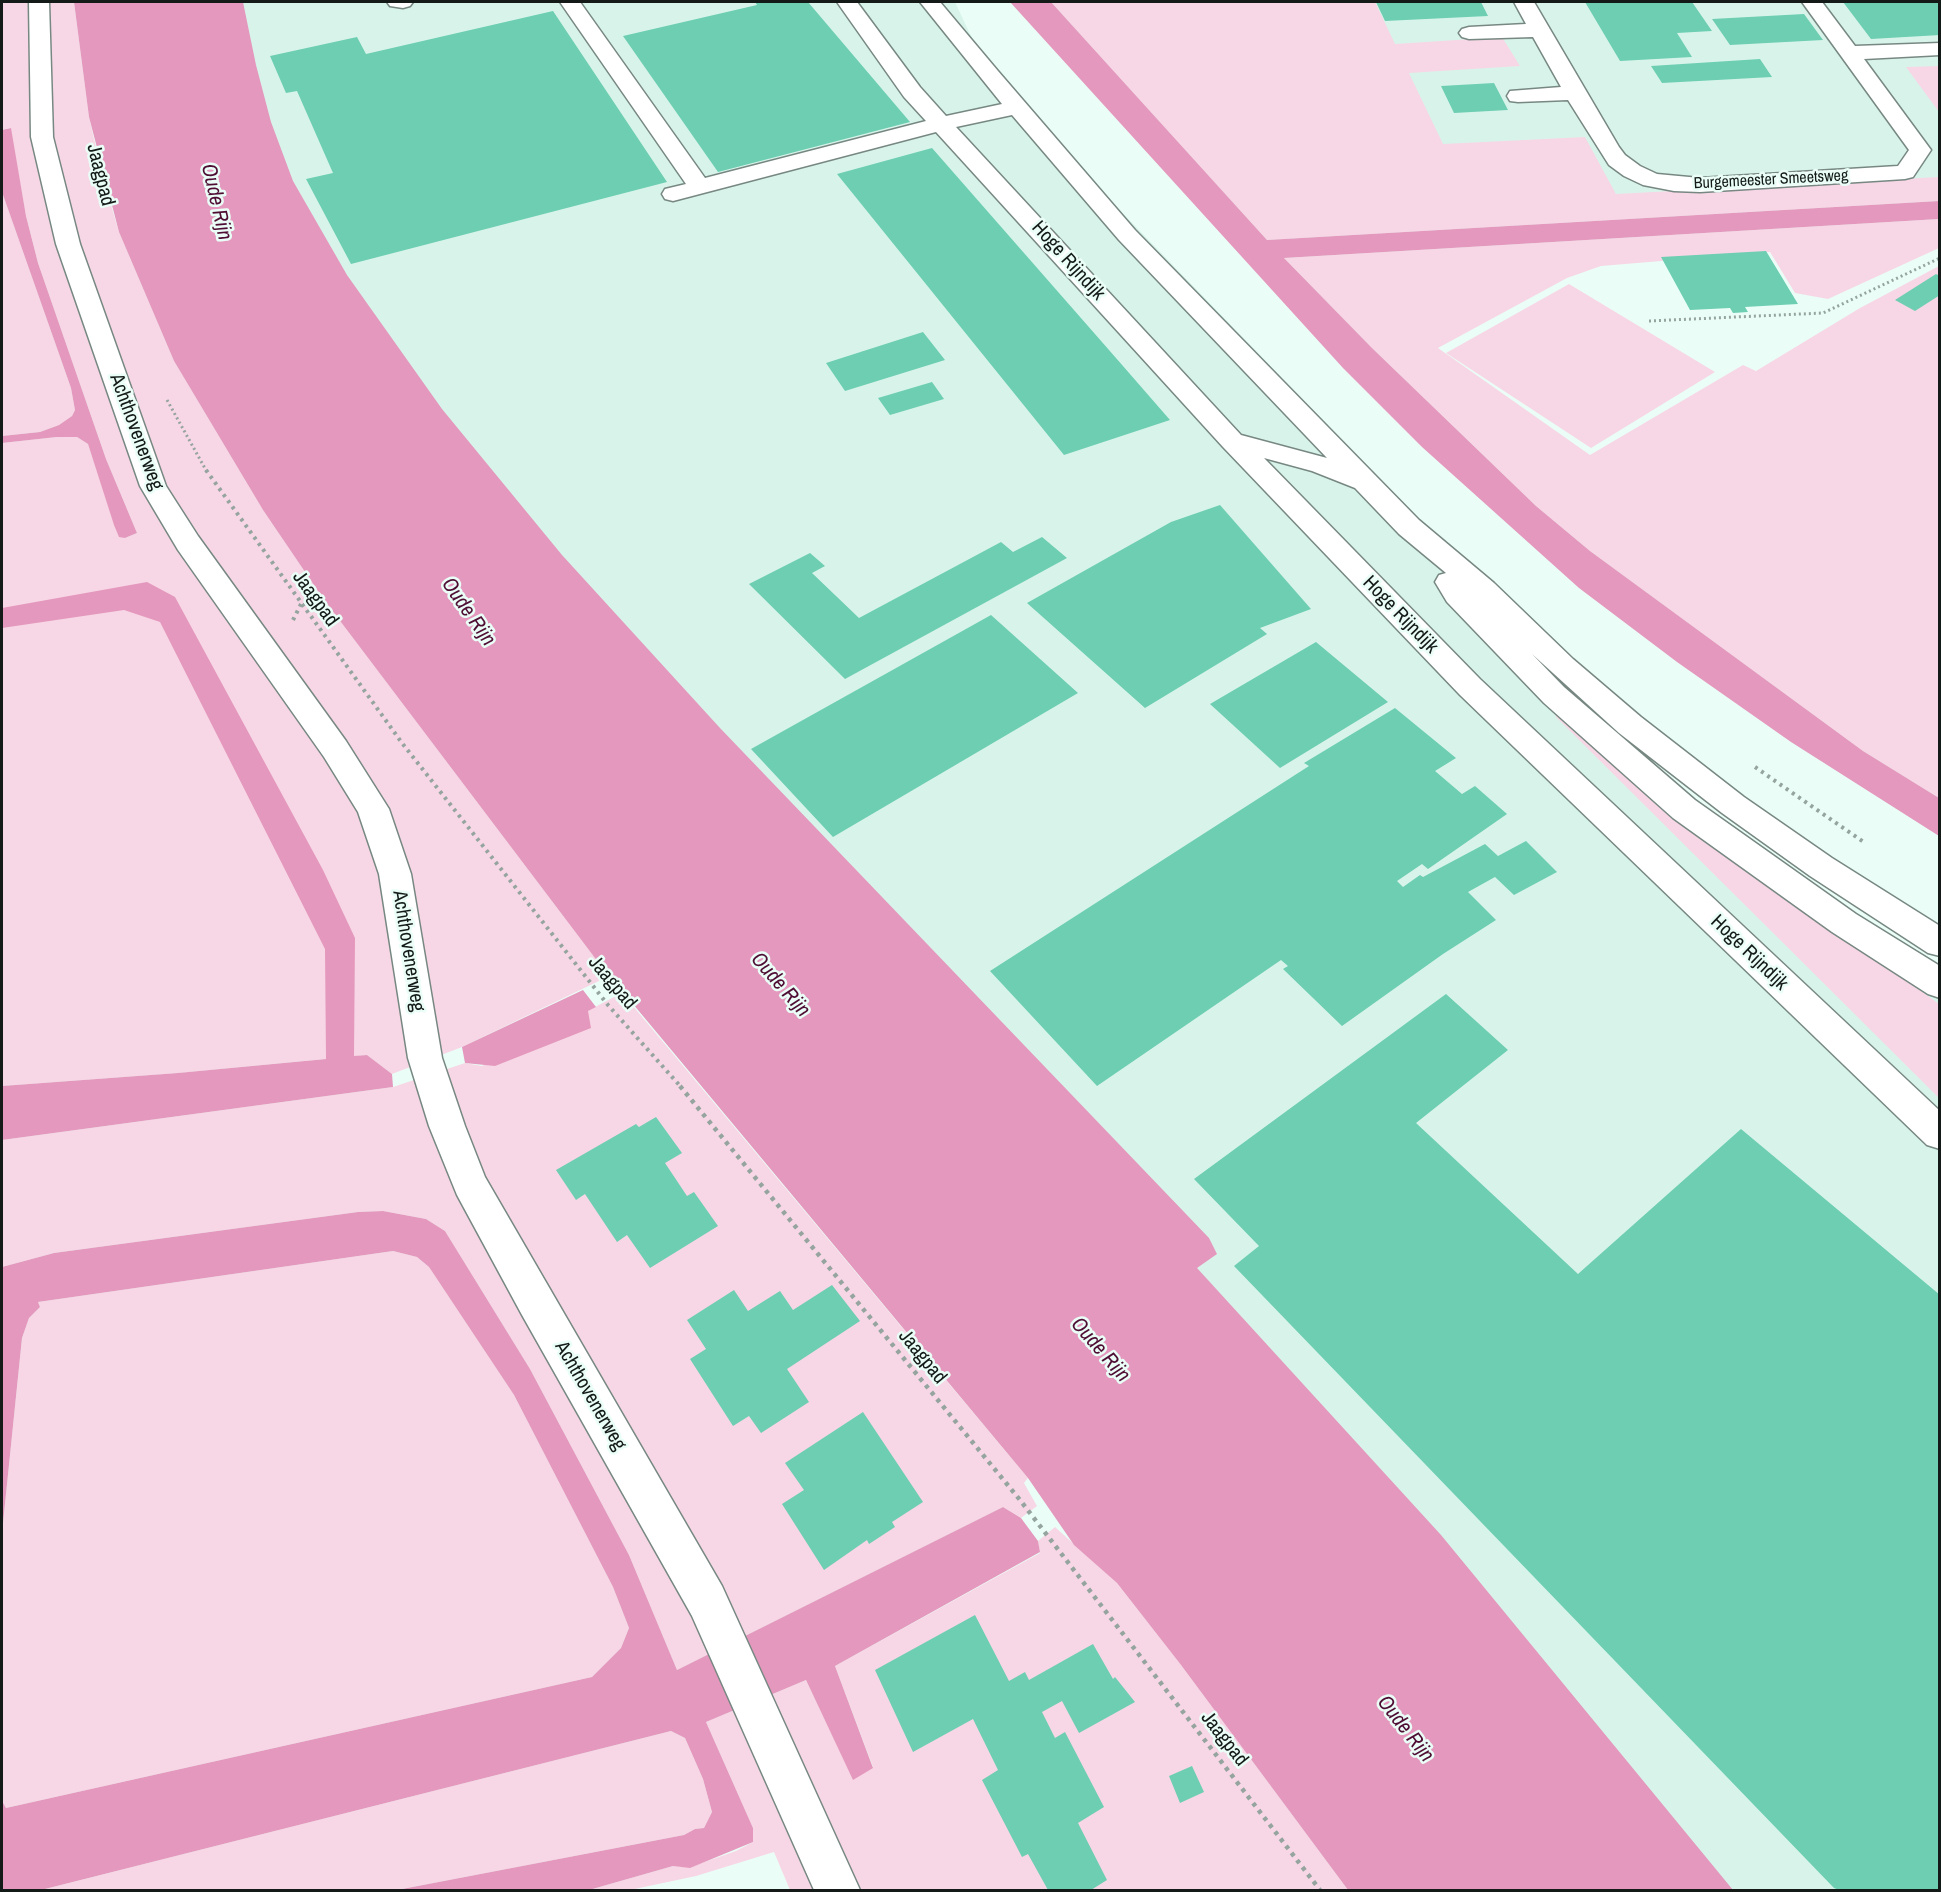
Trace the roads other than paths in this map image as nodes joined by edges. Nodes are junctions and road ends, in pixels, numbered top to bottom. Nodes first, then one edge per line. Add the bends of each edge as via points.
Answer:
1 (39, 2) edge
2 (570, 2) edge
3 (847, 2) edge
4 (930, 2) edge
5 (1524, 2) edge
6 (1812, 2) edge
7 (1540, 30) junction
8 (1469, 33) dead end
9 (1940, 49) edge
10 (1849, 53) junction
11 (1575, 93) junction
12 (1518, 96) dead end
13 (1017, 107) junction
14 (942, 123) junction
15 (700, 188) junction
16 (673, 194) dead end
17 (1233, 441) junction
18 (1367, 485) junction
19 (1409, 527) junction
20 (1940, 943) edge
21 (1940, 984) edge
22 (1940, 1134) edge
23 (837, 1890) edge

1 - 23 street, Achthovenerweg via 42,136 68,244 153,486 188,543 335,749 373,809 395,874 428,1067 470,1184 707,1601
2 - 15 street
3 - 14 street, Hoge Rijndijk via 912,92
4 - 13 street
5 - 7 street, Burgemeester Smeetsweg
6 - 10 street, Burgemeester Smeetsweg
7 - 8 street
7 - 11 street, Burgemeester Smeetsweg
9 - 10 street
10 - 11 street, Burgemeester Smeetsweg via 1920,150 1905,172 1700,185 1651,180 1617,160
11 - 12 street
13 - 14 street
13 - 18 street via 1127,235
14 - 15 street
14 - 17 street, Hoge Rijndijk
15 - 16 street
17 - 18 street via 1321,465
17 - 22 street, Hoge Rijndijk via 1470,687
18 - 19 street
19 - 20 street via 1658,747 1802,853
19 - 21 street via 1458,595 1554,696 1684,809 1844,923

